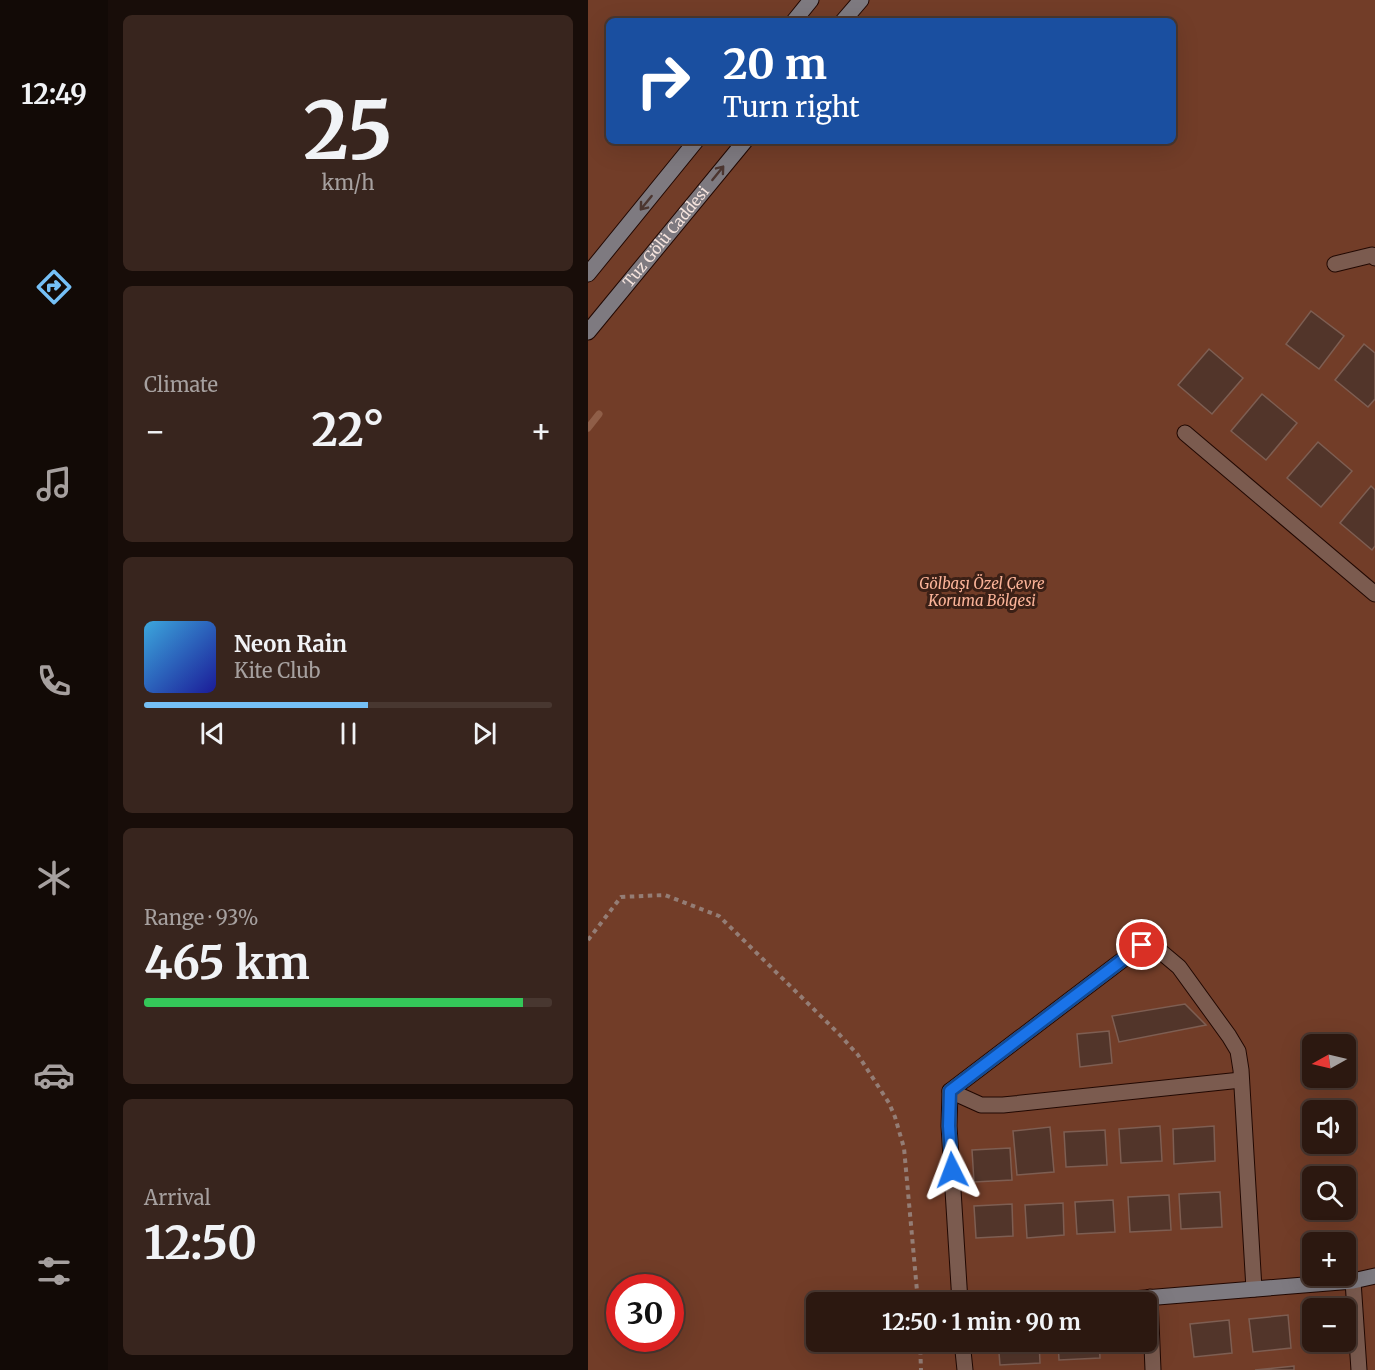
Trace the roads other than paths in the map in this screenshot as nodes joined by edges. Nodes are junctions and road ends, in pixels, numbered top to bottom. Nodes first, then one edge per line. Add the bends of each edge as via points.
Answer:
1 (811, 0) edge
2 (861, 0) edge
3 (796, 18) edge
4 (846, 18) edge
5 (694, 144) edge
6 (743, 144) edge
7 (1374, 254) edge
8 (1335, 264) dead end
9 (588, 274) edge
10 (588, 332) edge
11 (1185, 433) dead end
12 (1375, 594) edge
13 (1241, 1080) junction
14 (950, 1091) junction
15 (1375, 1276) edge
16 (1356, 1280) edge
17 (1302, 1285) edge
18 (1353, 1286) edge
19 (1254, 1289) junction
20 (959, 1292) edge
21 (1157, 1297) edge
22 (964, 1352) edge
23 (1152, 1352) edge
24 (965, 1370) edge
25 (1153, 1370) edge
26 (1359, 1370) edge

1 - 3 street
2 - 4 street
5 -> 9 street
10 -> 6 street, Tuz Gölü Caddesi
7 - 8 street
11 - 12 street
13 - 14 street via 1004,1105 981,1105
13 - 14 street via 1238,1051 1223,1025 1179,967 1154,946 1142,945
13 - 19 street
14 - 20 street
15 - 16 street
17 - 19 street
18 - 26 street
19 - 21 street
22 - 24 street
23 - 25 street

